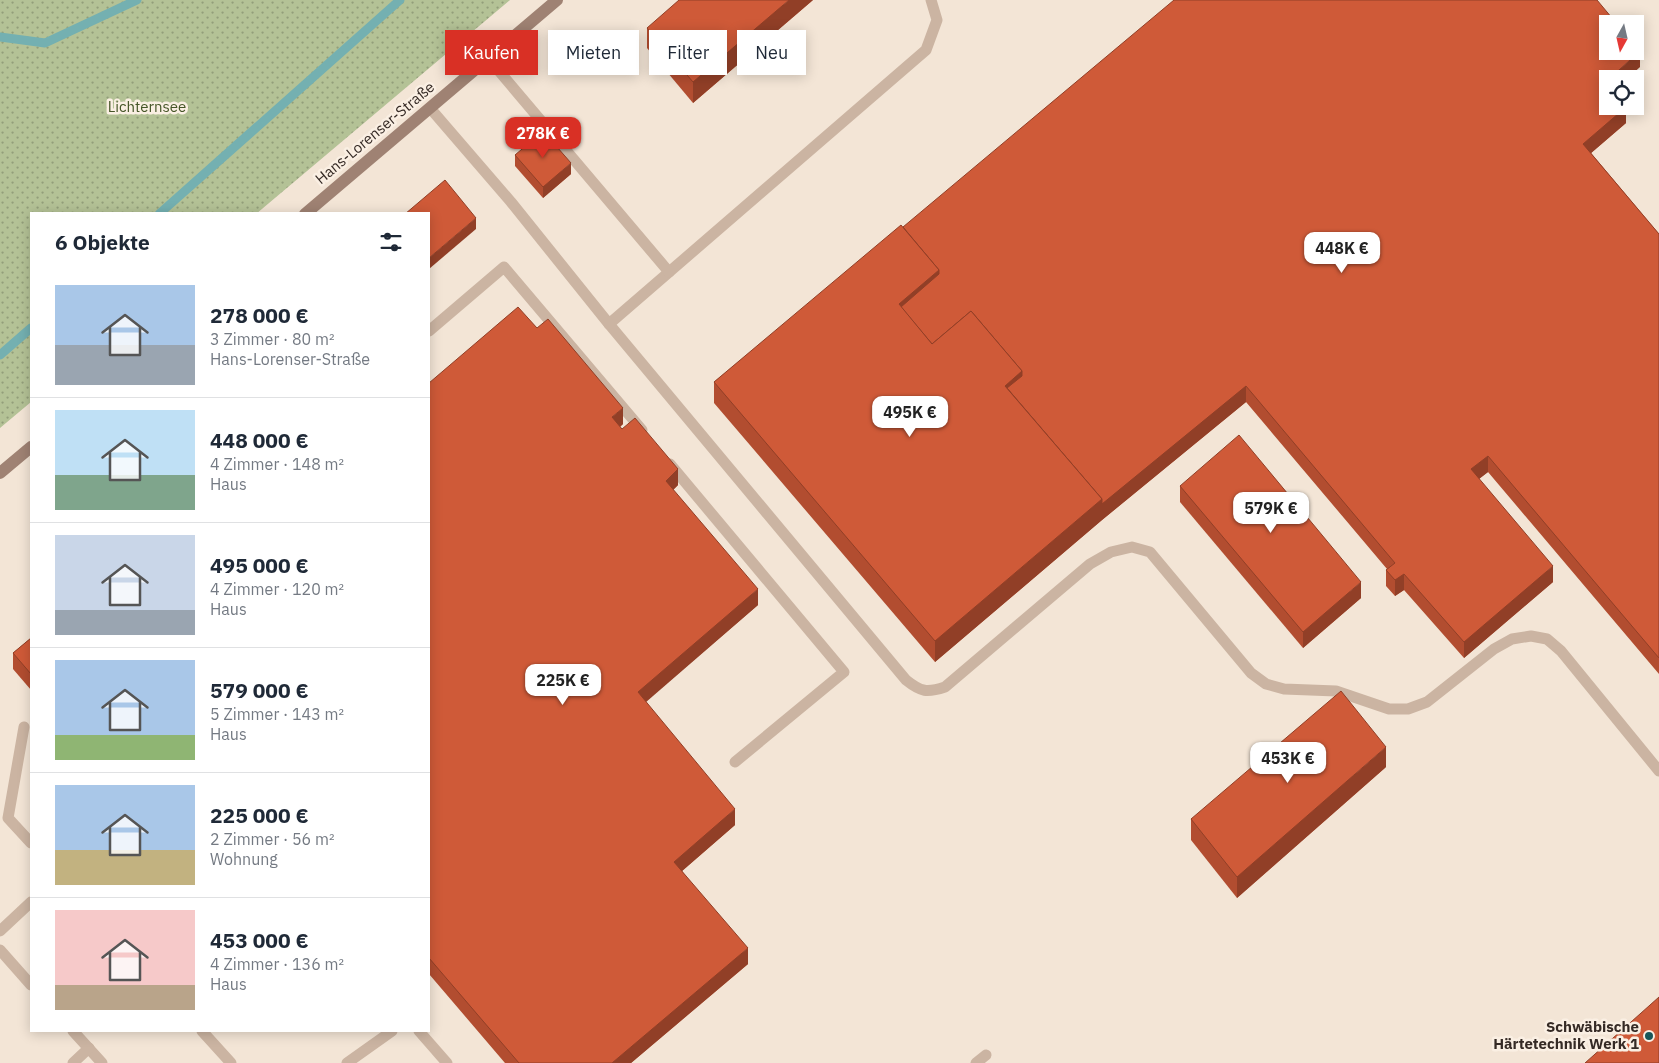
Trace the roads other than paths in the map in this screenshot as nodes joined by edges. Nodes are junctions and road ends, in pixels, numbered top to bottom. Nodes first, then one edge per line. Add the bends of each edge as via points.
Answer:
1 (557, 0) edge
2 (931, 0) edge
3 (521, 30) edge
4 (468, 75) edge
5 (502, 75) edge
6 (430, 108) junction
7 (308, 212) edge
8 (669, 272) junction
9 (609, 324) junction
10 (430, 330) edge
11 (652, 442) edge
12 (30, 448) edge
13 (665, 458) edge
14 (0, 473) edge
15 (24, 727) dead end
16 (735, 762) dead end
17 (1659, 771) edge
18 (30, 842) edge
19 (30, 903) edge
20 (0, 931) edge
21 (0, 950) edge
22 (30, 984) edge
23 (74, 1032) edge
24 (203, 1032) edge
25 (391, 1032) edge
26 (420, 1032) edge
27 (89, 1048) junction
28 (986, 1055) dead end
29 (73, 1063) edge
30 (102, 1063) edge
31 (231, 1063) edge
32 (348, 1063) edge
33 (447, 1063) edge
34 (976, 1063) edge

1 - 3 street, Hans-Lorenser-Straße
2 - 8 lane via 937,20 926,50
4 - 6 street, Hans-Lorenser-Straße
5 - 8 lane
6 - 7 street, Hans-Lorenser-Straße
6 - 9 lane
8 - 9 lane
9 - 17 lane via 899,673 917,690 931,692 945,687 1090,564 1111,552 1132,547 1150,552 1251,673 1266,684 1284,689 1336,690 1389,709 1408,709 1427,702 1494,649 1512,639 1531,636 1547,639 1561,651
10 - 11 lane via 504,266
12 - 14 street
13 - 16 lane via 844,672
15 - 18 lane via 8,818
19 - 20 lane
21 - 22 lane
23 - 27 lane
24 - 31 lane
25 - 32 lane
26 - 33 lane
27 - 29 lane
27 - 30 lane
28 - 34 lane

